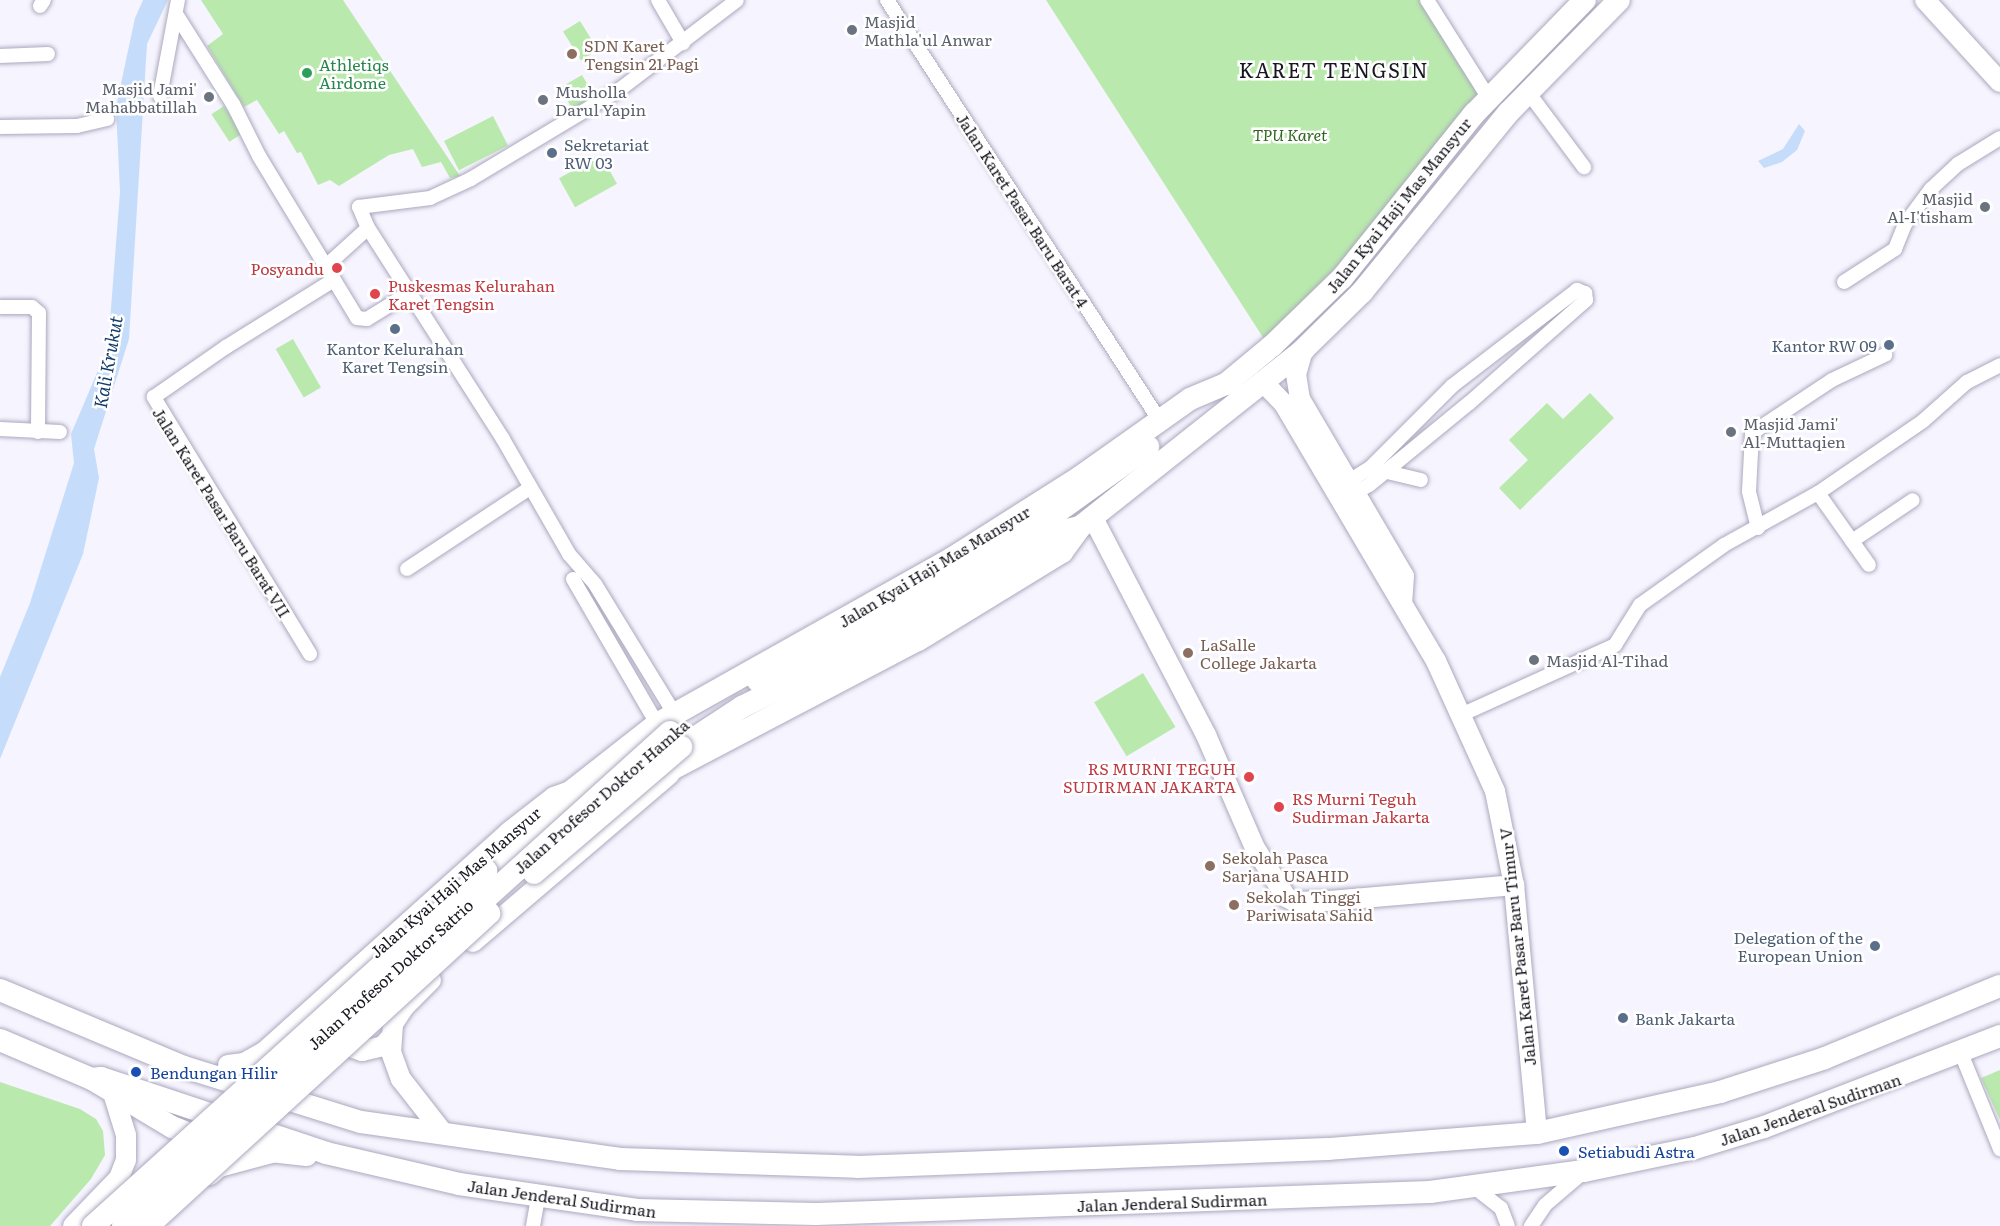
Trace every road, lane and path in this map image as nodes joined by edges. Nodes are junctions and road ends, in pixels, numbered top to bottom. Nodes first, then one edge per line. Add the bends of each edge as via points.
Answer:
1 (658, 0) edge
2 (737, 0) edge
3 (887, 0) edge
4 (1427, 0) edge
5 (1619, 0) edge
6 (1925, 0) edge
7 (1574, 4) edge
8 (177, 7) edge
9 (683, 43) junction
10 (48, 54) dead end
11 (0, 56) edge
12 (2000, 82) edge
13 (1528, 92) junction
14 (160, 96) dead end
15 (1488, 97) junction
16 (106, 119) dead end
17 (0, 127) edge
18 (2000, 138) edge
19 (1584, 167) dead end
20 (368, 228) junction
21 (325, 267) junction
22 (332, 281) junction
23 (1844, 282) dead end
24 (409, 293) junction
25 (1555, 306) junction
26 (0, 307) edge
27 (1564, 318) junction
28 (1303, 350) junction
29 (1885, 355) dead end
30 (2000, 365) edge
31 (1263, 382) junction
32 (1226, 384) junction
33 (1452, 386) junction
34 (1469, 403) junction
35 (1426, 415) junction
36 (1160, 421) junction
37 (1438, 426) junction
38 (0, 429) edge
39 (38, 432) junction
40 (60, 432) dead end
41 (1371, 467) junction
42 (1385, 472) junction
43 (1421, 480) dead end
44 (530, 488) junction
45 (1345, 492) junction
46 (1818, 493) junction
47 (1913, 500) dead end
48 (1087, 523) junction
49 (1758, 528) junction
50 (1852, 542) junction
51 (1029, 544) junction
52 (1869, 565) dead end
53 (407, 569) dead end
54 (573, 579) dead end
55 (310, 654) dead end
56 (1463, 714) junction
57 (666, 718) junction
58 (693, 756) junction
59 (573, 790) junction
60 (490, 875) junction
61 (1514, 885) junction
62 (2000, 986) edge
63 (0, 990) edge
64 (318, 1002) junction
65 (2000, 1036) edge
66 (390, 1038) junction
67 (0, 1040) edge
68 (1961, 1053) junction
69 (165, 1056) junction
70 (228, 1065) junction
71 (92, 1079) junction
72 (113, 1093) junction
73 (375, 1122) junction
74 (1537, 1133) junction
75 (444, 1134) junction
76 (2000, 1149) edge
77 (274, 1152) junction
78 (326, 1153) junction
79 (1584, 1171) junction
80 (119, 1178) junction
81 (1474, 1188) junction
82 (538, 1198) junction
83 (156, 1223) edge
84 (73, 1226) edge
85 (93, 1226) edge
86 (113, 1226) edge
87 (123, 1226) edge
88 (533, 1226) edge
89 (1509, 1226) edge
90 (1531, 1226) edge

1 - 9 street
2 - 9 street
3 - 36 street, Jalan Karet Pasar Baru Barat 4
4 - 15 street
5 - 13 main road, Jalan Kyai Haji Mas Mansyur
6 - 12 street
7 - 15 main road, Jalan Kyai Haji Mas Mansyur
8 - 14 street
8 - 21 street
9 - 20 street via 571,120 471,179 430,198 359,207
10 - 11 street
13 - 19 street
13 - 28 main road, Jalan Kyai Haji Mas Mansyur via 1376,277
15 - 32 main road, Jalan Kyai Haji Mas Mansyur via 1342,278
16 - 17 street via 77,126
18 - 23 street via 1958,164 1931,189 1905,224 1895,249
20 - 21 street
20 - 24 street
21 - 22 street
22 - 24 street via 361,321
22 - 55 street, Jalan Karet Pasar Baru Barat VII via 154,397
24 - 44 street
25 - 27 street
25 - 27 street via 1577,290 1585,293 1586,300
25 - 33 street
26 - 39 street via 32,307 39,313
27 - 34 street
28 - 31 main road, Jalan Kyai Haji Mas Mansyur
28 - 45 street, Jalan Karet Pasar Baru Timur V via 1296,374 1300,399
29 - 49 street via 1832,380 1752,433 1749,491
30 - 46 street via 1967,382 1923,421
31 - 45 street, Jalan Karet Pasar Baru Timur V via 1284,404
31 - 48 main road, Jalan Kyai Haji Mas Mansyur
32 - 36 main road, Jalan Kyai Haji Mas Mansyur via 1190,399
32 - 51 main road, Jalan Profesor Doktor Hamka
33 - 34 street
33 - 35 street
34 - 37 street
35 - 37 street
35 - 41 street
36 - 57 main road, Jalan Kyai Haji Mas Mansyur via 951,559
37 - 42 street
38 - 39 street
39 - 40 street
41 - 42 street
41 - 45 street
42 - 43 street
42 - 45 street
44 - 53 street
44 - 57 street via 569,554 595,584
45 - 56 street, Jalan Karet Pasar Baru Timur V
46 - 49 street
46 - 50 street
47 - 50 street
48 - 51 main road, Jalan Profesor Doktor Hamka
48 - 58 main road, Jalan Kyai Haji Mas Mansyur via 1062,552 1016,583 825,690
48 - 61 street via 1206,735 1255,848 1286,897 1295,902 1328,901
49 - 56 street via 1724,545 1640,605 1615,645
50 - 52 street
51 - 83 main road, Jalan Profesor Doktor Hamka, bridge via 913,622 742,707 681,747 506,897
51 - 87 main road, Jalan Profesor Doktor Hamka, bridge via 737,691 670,732
54 - 57 street
56 - 61 street, Jalan Karet Pasar Baru Timur V via 1495,790
57 - 59 main road, Jalan Kyai Haji Mas Mansyur
58 - 60 main road, Jalan Profesor Doktor Satrio
58 - 66 street, Jalan Kyai Haji Mas Mansyur via 432,979 404,1007
59 - 60 main road, Jalan Profesor Doktor Satrio via 557,811
59 - 64 street, Jalan Kyai Haji Mas Mansyur via 554,797 509,832
60 - 85 main road, Jalan Profesor Doktor Satrio, bridge
60 - 86 main road, Jalan Profesor Doktor Satrio
61 - 74 street, Jalan Karet Pasar Baru Timur V
62 - 74 main road via 1825,1059 1731,1089
63 - 69 main road
64 - 66 street via 325,1031 341,1046 373,1050
64 - 70 street, Jalan Kyai Haji Mas Mansyur via 257,1057
65 - 68 main road, Jalan Jenderal Sudirman
66 - 75 street via 393,1064 401,1079
67 - 71 main road, Jalan Jenderal Sudirman
68 - 76 street
68 - 79 main road, Jalan Jenderal Sudirman via 1764,1127 1695,1148
69 - 70 main road
69 - 73 main road via 212,1076 361,1122
70 - 73 main road via 307,1092
71 - 72 main road, Jalan Jenderal Sudirman
71 - 78 main road, Jalan Jenderal Sudirman via 101,1077
72 - 77 main road, Jalan Jenderal Sudirman via 172,1127 217,1145
72 - 80 street via 126,1135 126,1160
73 - 75 main road
74 - 75 main road via 1328,1149 857,1167 649,1161
77 - 78 main road, Jalan Jenderal Sudirman
77 - 83 street via 219,1167
78 - 82 main road, Jalan Jenderal Sudirman via 402,1173
79 - 81 main road, Jalan Jenderal Sudirman
79 - 90 street via 1545,1205
80 - 83 street via 141,1167 165,1170 177,1190 174,1206
80 - 84 street
81 - 82 main road, Jalan Jenderal Sudirman via 1326,1197 806,1214 637,1210
81 - 89 street via 1501,1208
82 - 88 street

